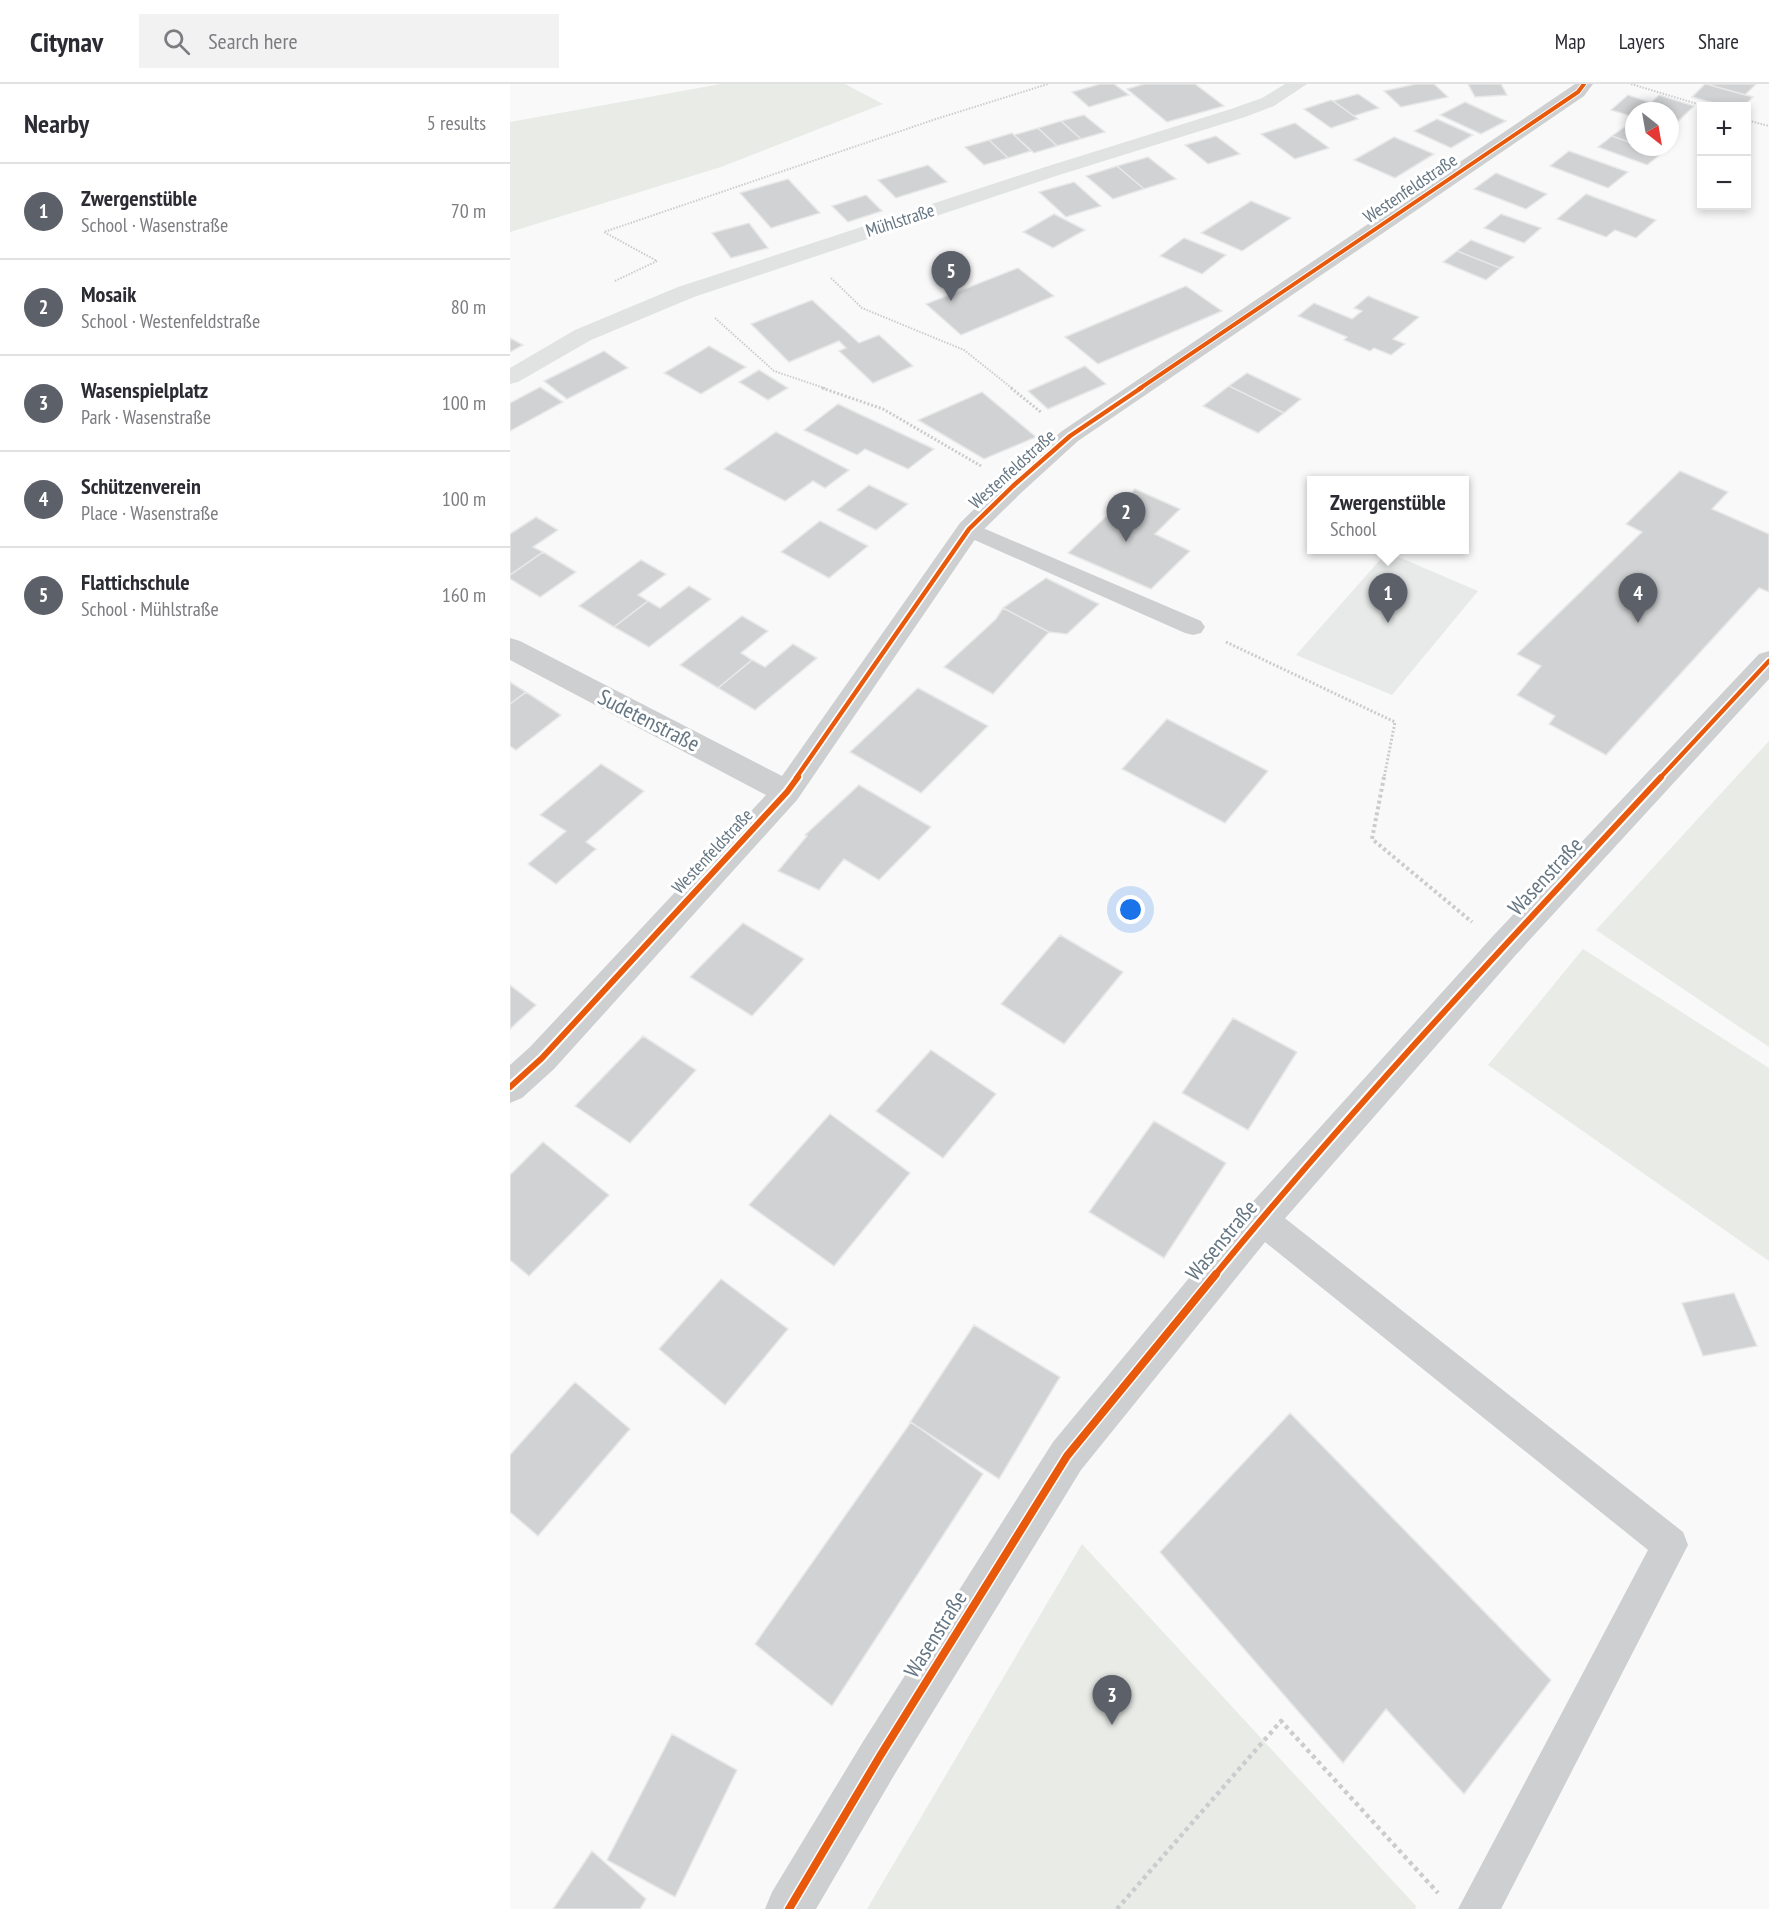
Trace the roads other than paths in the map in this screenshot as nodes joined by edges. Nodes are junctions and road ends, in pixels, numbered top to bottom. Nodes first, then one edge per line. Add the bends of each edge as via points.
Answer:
1 (1298, 84) edge
2 (1584, 84) edge
3 (510, 377) edge
4 (969, 529) junction
5 (1193, 627) road end
6 (510, 648) edge
7 (1769, 661) edge
8 (787, 792) junction
9 (510, 1087) edge
10 (1261, 1219) junction
11 (789, 1909) edge
12 (1479, 1909) edge

1 - 3 main road, Mühlstraße via 1268,102 1238,113 686,292 583,335
2 - 4 street, Westenfeldstraße via 1578,92 1070,436
4 - 5 lane
4 - 8 street, Westenfeldstraße
6 - 8 street, Sudetenstraße
7 - 10 street, Wasenstraße via 1503,947
8 - 9 street, Westenfeldstraße via 542,1058
10 - 11 street, Wasenstraße via 1067,1456
10 - 12 lane via 1671,1545

